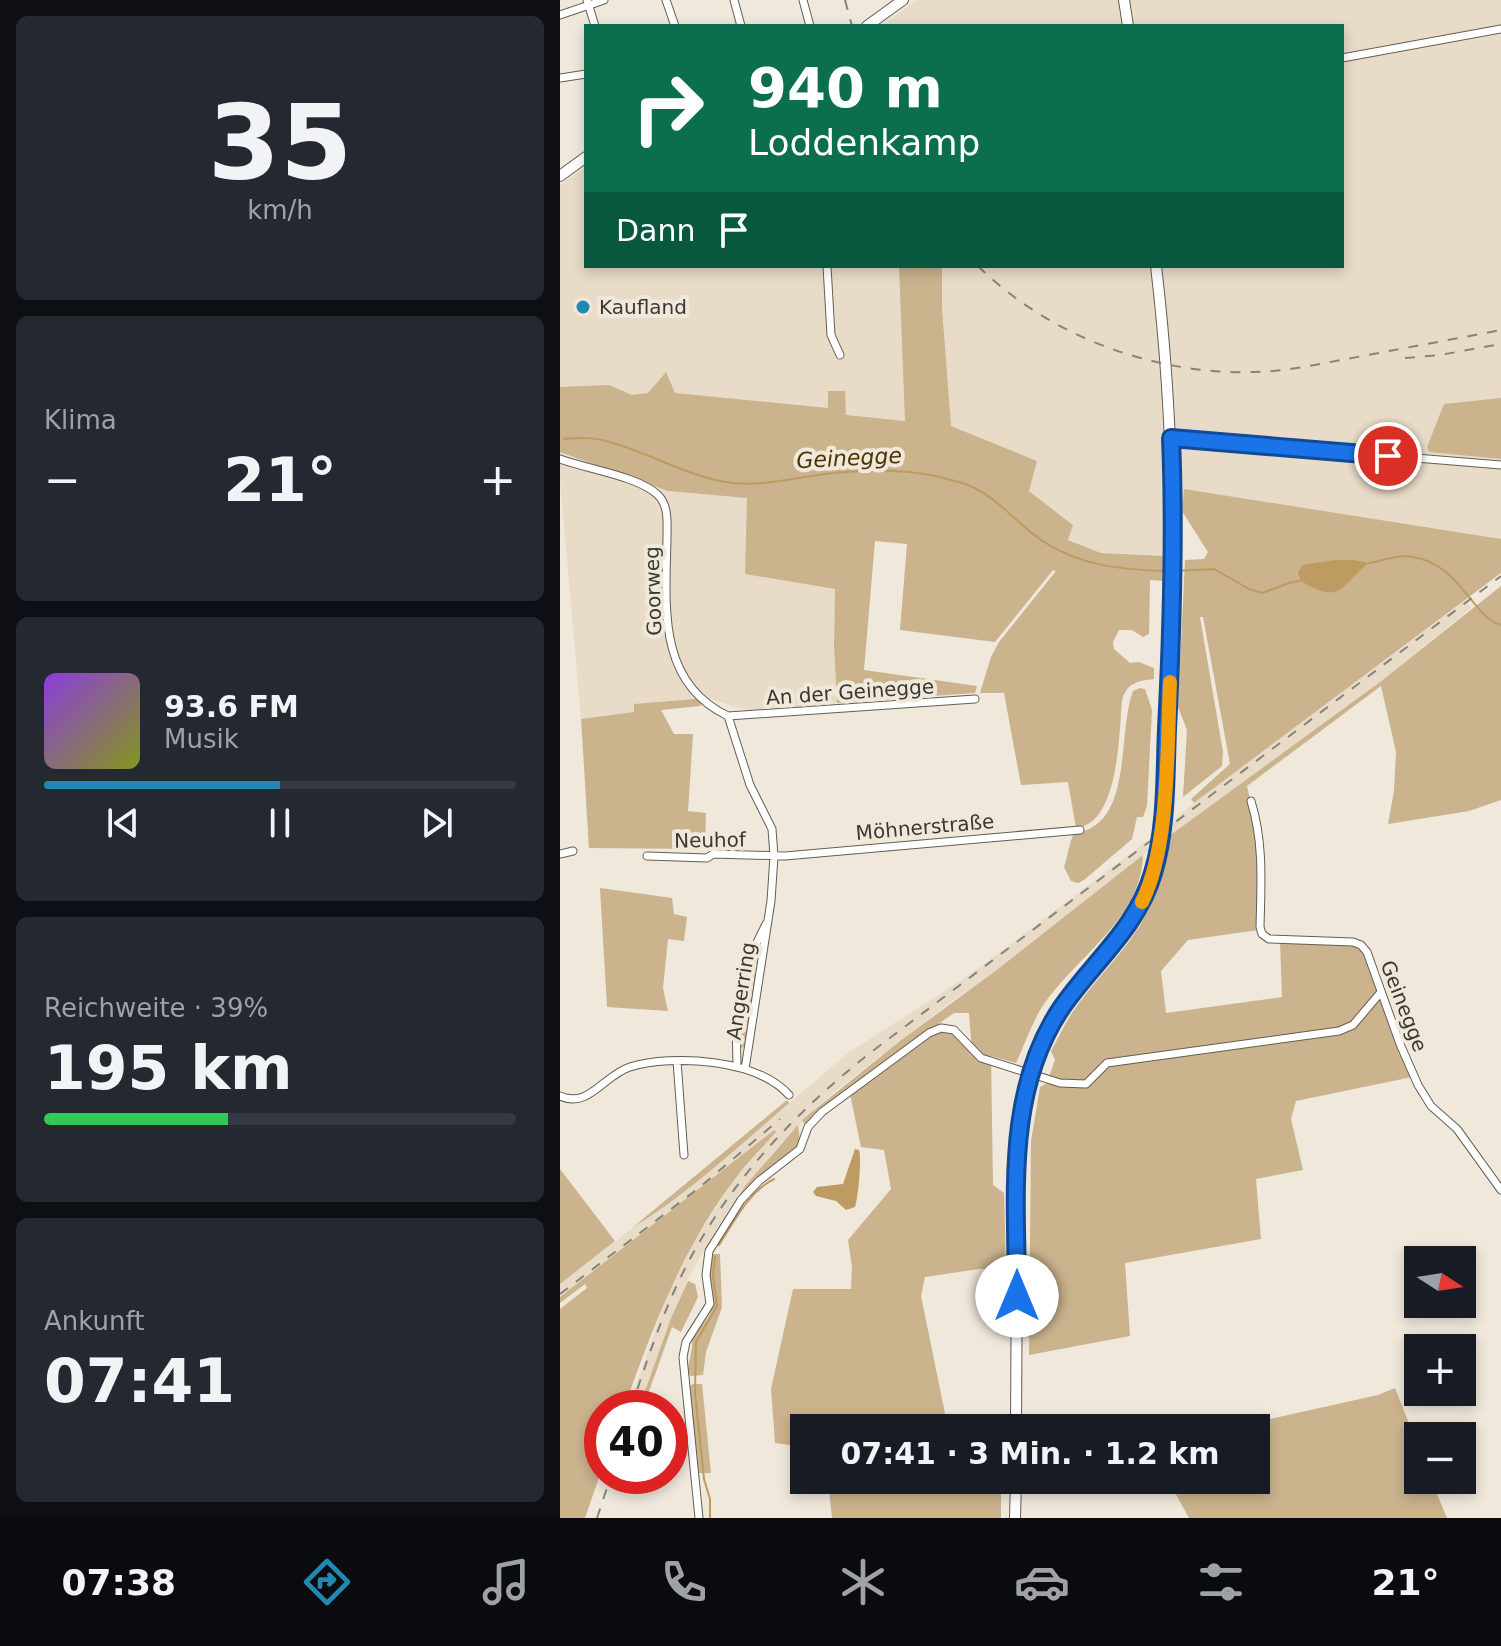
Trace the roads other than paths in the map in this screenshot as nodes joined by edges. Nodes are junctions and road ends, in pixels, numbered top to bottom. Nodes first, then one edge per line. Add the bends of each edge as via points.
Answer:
1 (604, 0) edge
2 (666, 0) edge
3 (734, 0) edge
4 (803, 0) edge
5 (903, 0) edge
6 (1124, 0) edge
7 (588, 3) edge
8 (560, 15) edge
9 (594, 24) edge
10 (674, 24) edge
11 (740, 24) edge
12 (809, 24) edge
13 (870, 24) edge
14 (1128, 24) edge
15 (1501, 29) edge
16 (1344, 58) edge
17 (584, 74) edge
18 (560, 78) edge
19 (584, 158) edge
20 (560, 176) edge
21 (827, 268) edge
22 (1156, 268) edge
23 (840, 355) dead end
24 (1171, 438) junction
25 (560, 459) edge
26 (1501, 465) edge
27 (975, 699) dead end
28 (728, 716) junction
29 (1251, 801) dead end
30 (1080, 830) dead end
31 (573, 851) dead end
32 (560, 854) edge
33 (647, 856) dead end
34 (774, 856) junction
35 (768, 919) junction
36 (1381, 992) junction
37 (1372, 1003) junction
38 (1387, 1004) junction
39 (677, 1061) junction
40 (741, 1067) junction
41 (1031, 1073) junction
42 (789, 1095) dead end
43 (560, 1096) edge
44 (684, 1155) dead end
45 (1501, 1190) edge
46 (1016, 1414) edge
47 (1016, 1494) edge
48 (699, 1518) edge
49 (1015, 1518) edge

1 - 7 street
2 - 10 street
3 - 11 street
4 - 12 street
5 - 13 street
6 - 14 street
7 - 8 street
7 - 9 street
15 - 16 street
17 - 18 street
19 - 20 street
21 - 23 street via 831,335
22 - 24 street
24 - 26 street
24 - 41 street via 1174,594 1161,835 1153,875 1124,931 1057,1015
25 - 28 street, Goorweg via 623,477 661,499 667,519 666,615 677,664 691,690
27 - 28 street, An der Geinegge
28 - 34 street via 750,785 772,829
29 - 36 street, Geinegge via 1259,828 1262,934 1269,939 1361,945
30 - 34 street, Möhnerstraße
31 - 32 street
33 - 34 street, Neuhof
34 - 35 street, Angerring
35 - 40 street, Angerring
35 - 40 street, Angerring via 742,973 736,1018
36 - 37 street
36 - 38 street, Geinegge
37 - 38 street
37 - 41 street via 1353,1025 1339,1031 1107,1063 1086,1084 1060,1083
38 - 45 street, Geinegge via 1418,1085
39 - 40 street
39 - 43 street via 615,1073 582,1099
39 - 44 street
40 - 42 street
41 - 46 street via 1018,1155
41 - 48 street via 981,1058 954,1030 935,1030 822,1112 795,1154 741,1200 707,1256 710,1304 683,1349
47 - 49 street

